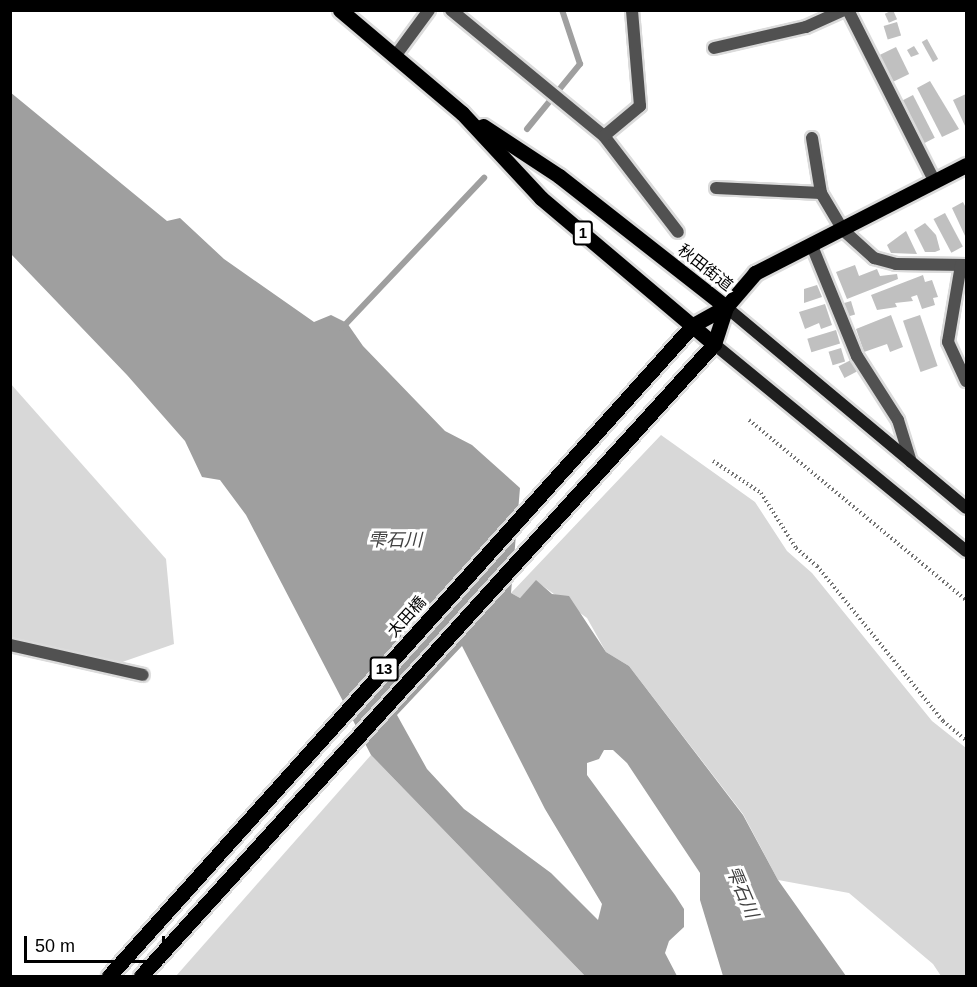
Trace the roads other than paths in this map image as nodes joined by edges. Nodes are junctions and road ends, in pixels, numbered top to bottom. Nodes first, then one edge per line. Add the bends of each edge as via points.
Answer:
1 (340, 10) edge
2 (429, 10) edge
3 (451, 10) edge
4 (632, 10) edge
5 (846, 10) edge
6 (714, 48) dead end
7 (396, 55) junction
8 (462, 113) junction
9 (604, 136) junction
10 (812, 138) dead end
11 (966, 165) edge
12 (935, 182) junction
13 (716, 188) dead end
14 (821, 193) junction
15 (843, 230) junction
16 (678, 232) dead end
17 (812, 246) junction
18 (964, 265) edge
19 (726, 307) junction
20 (693, 325) junction
21 (714, 344) junction
22 (961, 354) edge
23 (966, 381) edge
24 (911, 462) junction
25 (966, 508) edge
26 (966, 551) edge
27 (10, 645) edge
28 (143, 675) dead end
29 (109, 976) edge
30 (141, 976) edge

1 - 7 main road, 秋田街道 / 1
2 - 7 street
3 - 9 street
4 - 9 street via 640,106
5 - 6 street via 806,27
5 - 12 street
7 - 8 main road, 秋田街道 / 1
8 - 19 main road, 秋田街道 / 1 via 559,176
8 - 20 main road, 秋田街道 / 1 via 541,198
9 - 16 street
10 - 14 street
11 - 12 main road, 秋田街道
12 - 15 main road, 秋田街道
13 - 14 street
14 - 15 street
15 - 17 main road, 秋田街道
15 - 18 street via 874,258 896,264
17 - 19 main road, 秋田街道 via 755,273
17 - 24 street via 857,356 898,420
18 - 22 street via 948,342
19 - 20 main road, 13
19 - 21 main road
19 - 24 street
20 - 21 main road, 秋田街道 / 1
20 - 29 main road, 太田橋 / 13
21 - 26 street
21 - 30 main road, 13
22 - 23 street
24 - 25 street
27 - 28 street

